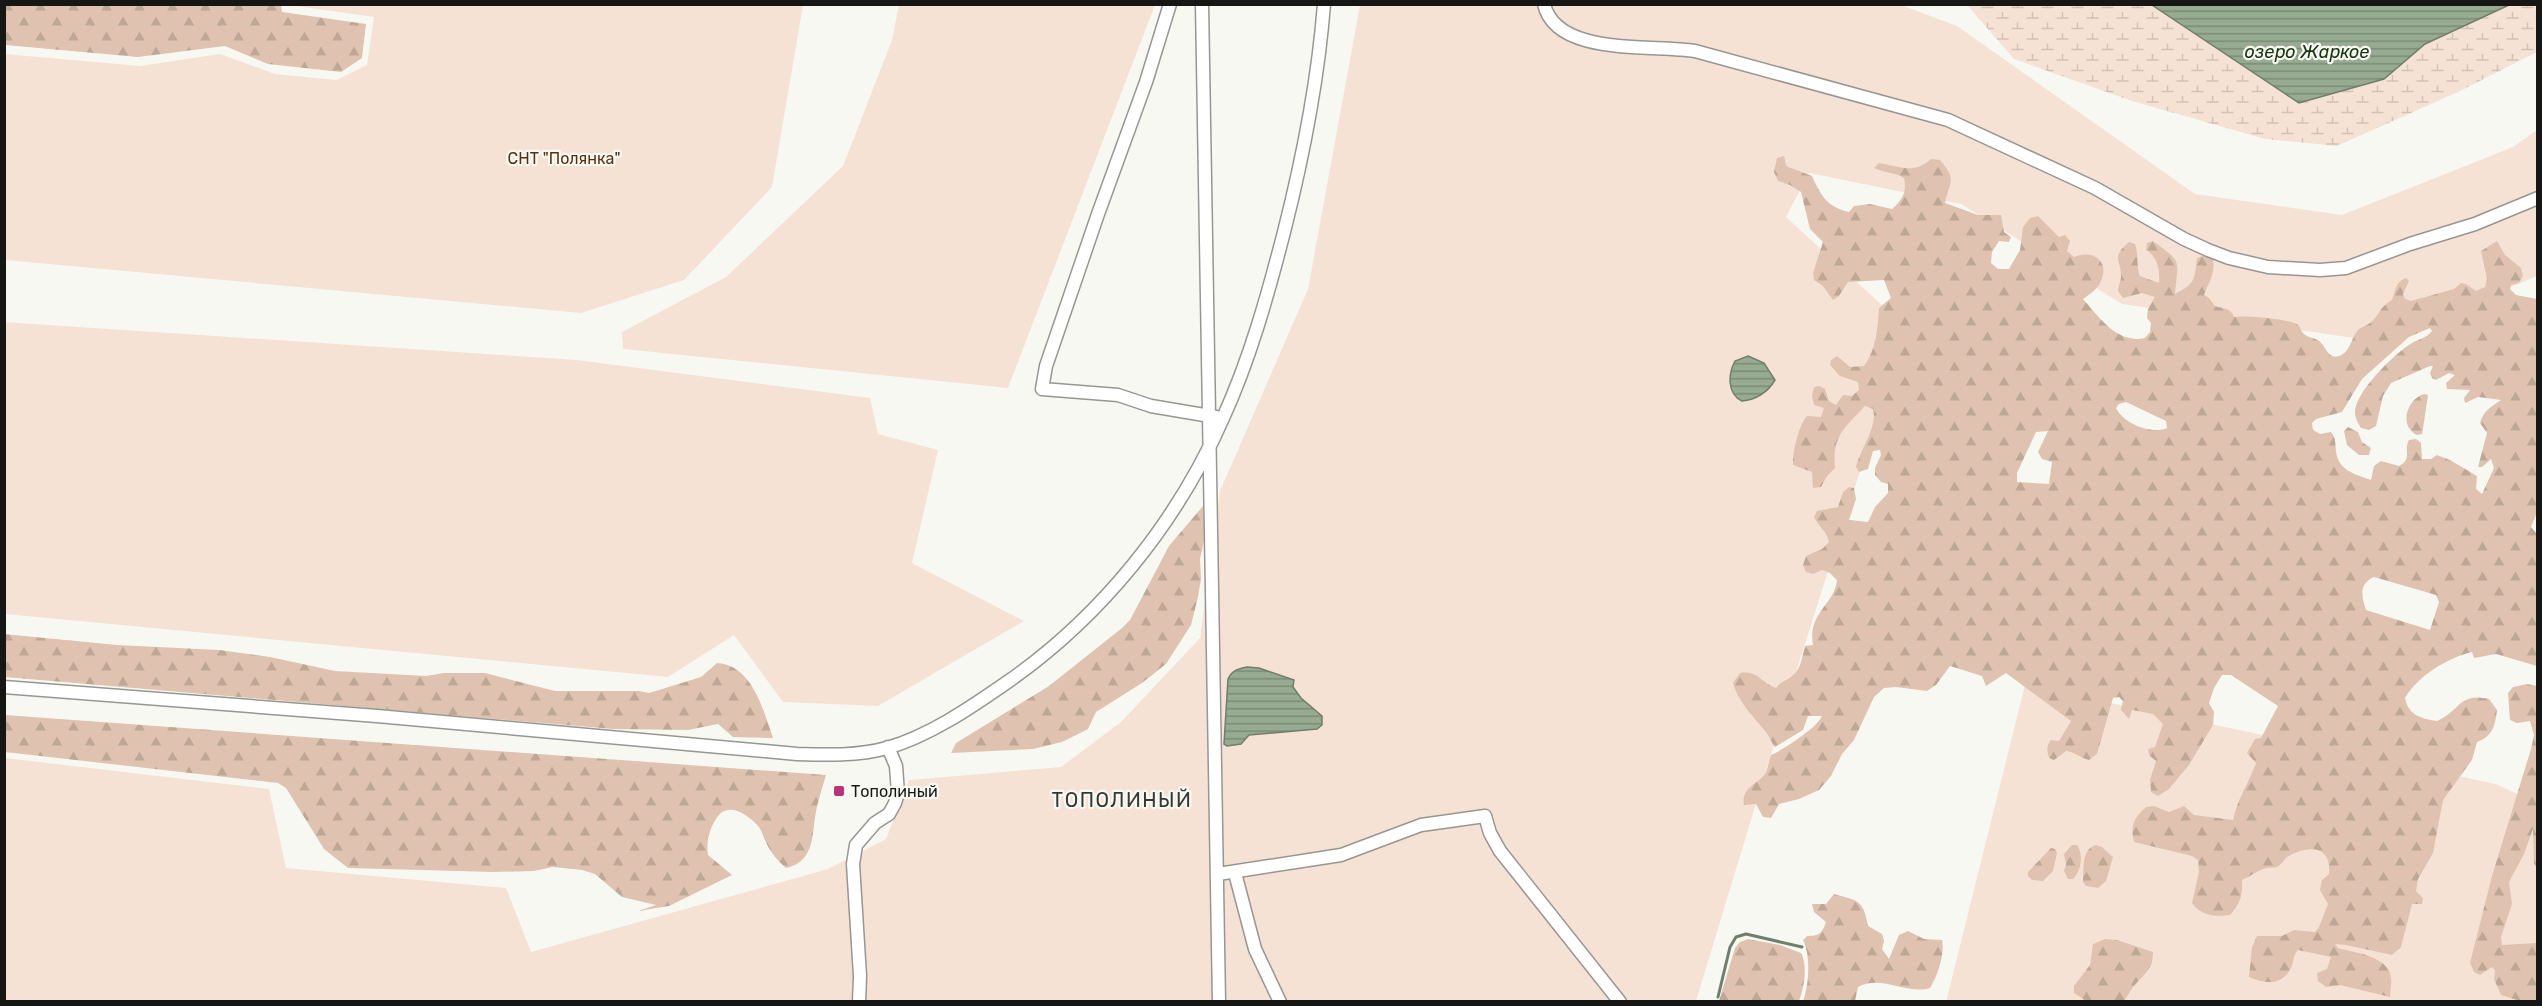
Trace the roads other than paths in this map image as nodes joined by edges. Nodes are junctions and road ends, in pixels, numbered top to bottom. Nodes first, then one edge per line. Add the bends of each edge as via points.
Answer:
1 (1170, 4) edge
2 (1202, 4) edge
3 (1324, 4) edge
4 (1544, 4) edge
5 (2538, 198) edge
6 (1209, 416) junction
7 (1223, 419) junction
8 (1209, 446) junction
9 (4, 687) edge
10 (888, 747) junction
11 (1235, 873) junction
12 (1218, 874) junction
13 (859, 1002) edge
14 (1219, 1002) edge
15 (1280, 1002) edge
16 (1620, 1002) edge

1 - 6 street via 1046,366 1042,389 1118,395 1151,406
2 - 6 street
3 - 7 street via 1311,114 1298,176 1269,285
4 - 5 street via 1550,20 1563,31 1600,45 1695,51 1948,120 2096,188 2192,243 2250,264 2320,270 2346,268
6 - 7 street
6 - 8 street
7 - 8 street
8 - 10 street via 1142,552 1083,620 1053,648 987,696 924,732
8 - 12 street
9 - 10 street via 797,754 832,755
10 - 13 street via 896,766 896,803 856,845 853,864
11 - 12 street
11 - 15 street via 1255,949
11 - 16 street via 1341,855 1421,825 1485,816 1497,846
12 - 14 street

